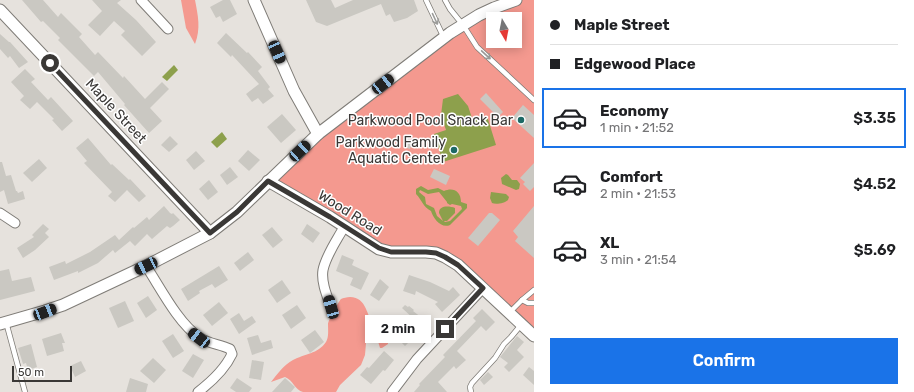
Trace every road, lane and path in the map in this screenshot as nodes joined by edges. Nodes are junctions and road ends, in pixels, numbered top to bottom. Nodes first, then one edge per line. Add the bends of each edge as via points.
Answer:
1 (141, 0) edge
2 (254, 0) edge
3 (426, 0) edge
4 (446, 0) edge
5 (516, 0) edge
6 (0, 10) edge
7 (463, 25) junction
8 (168, 29) dead end
9 (444, 38) junction
10 (534, 100) edge
11 (318, 134) junction
12 (268, 181) junction
13 (0, 213) edge
14 (15, 223) dead end
15 (344, 227) junction
16 (210, 233) junction
17 (146, 266) junction
18 (483, 288) junction
19 (534, 290) edge
20 (522, 300) junction
21 (534, 303) edge
22 (331, 307) dead end
23 (509, 314) junction
24 (3, 323) edge
25 (521, 325) junction
26 (534, 336) edge
27 (25, 392) edge
28 (198, 392) edge
29 (392, 392) edge
30 (471, 392) edge

1 - 8 street
2 - 11 street via 294,91
3 -> 9 lane
4 - 7 lane
5 - 7 street via 494,8
6 - 16 street, Maple Street
7 - 9 street
7 -> 10 lane via 477,47
9 - 11 street
11 - 12 street
12 - 15 street, Wood Road
12 - 16 street via 237,212
13 - 14 street
15 - 18 street, Wood Road via 379,248 391,252 436,253 458,265
15 - 22 street via 327,257 323,271
16 - 17 street
17 - 24 street via 63,305
17 - 28 street via 188,329 207,342 230,349 232,354 228,363
18 - 23 street, Wood Road
18 - 29 street via 417,359
19 - 20 lane
20 - 21 lane
20 - 23 lane
23 - 25 street, Wood Road
24 - 27 lane
25 - 26 street, Wood Road
25 - 30 lane via 472,383

